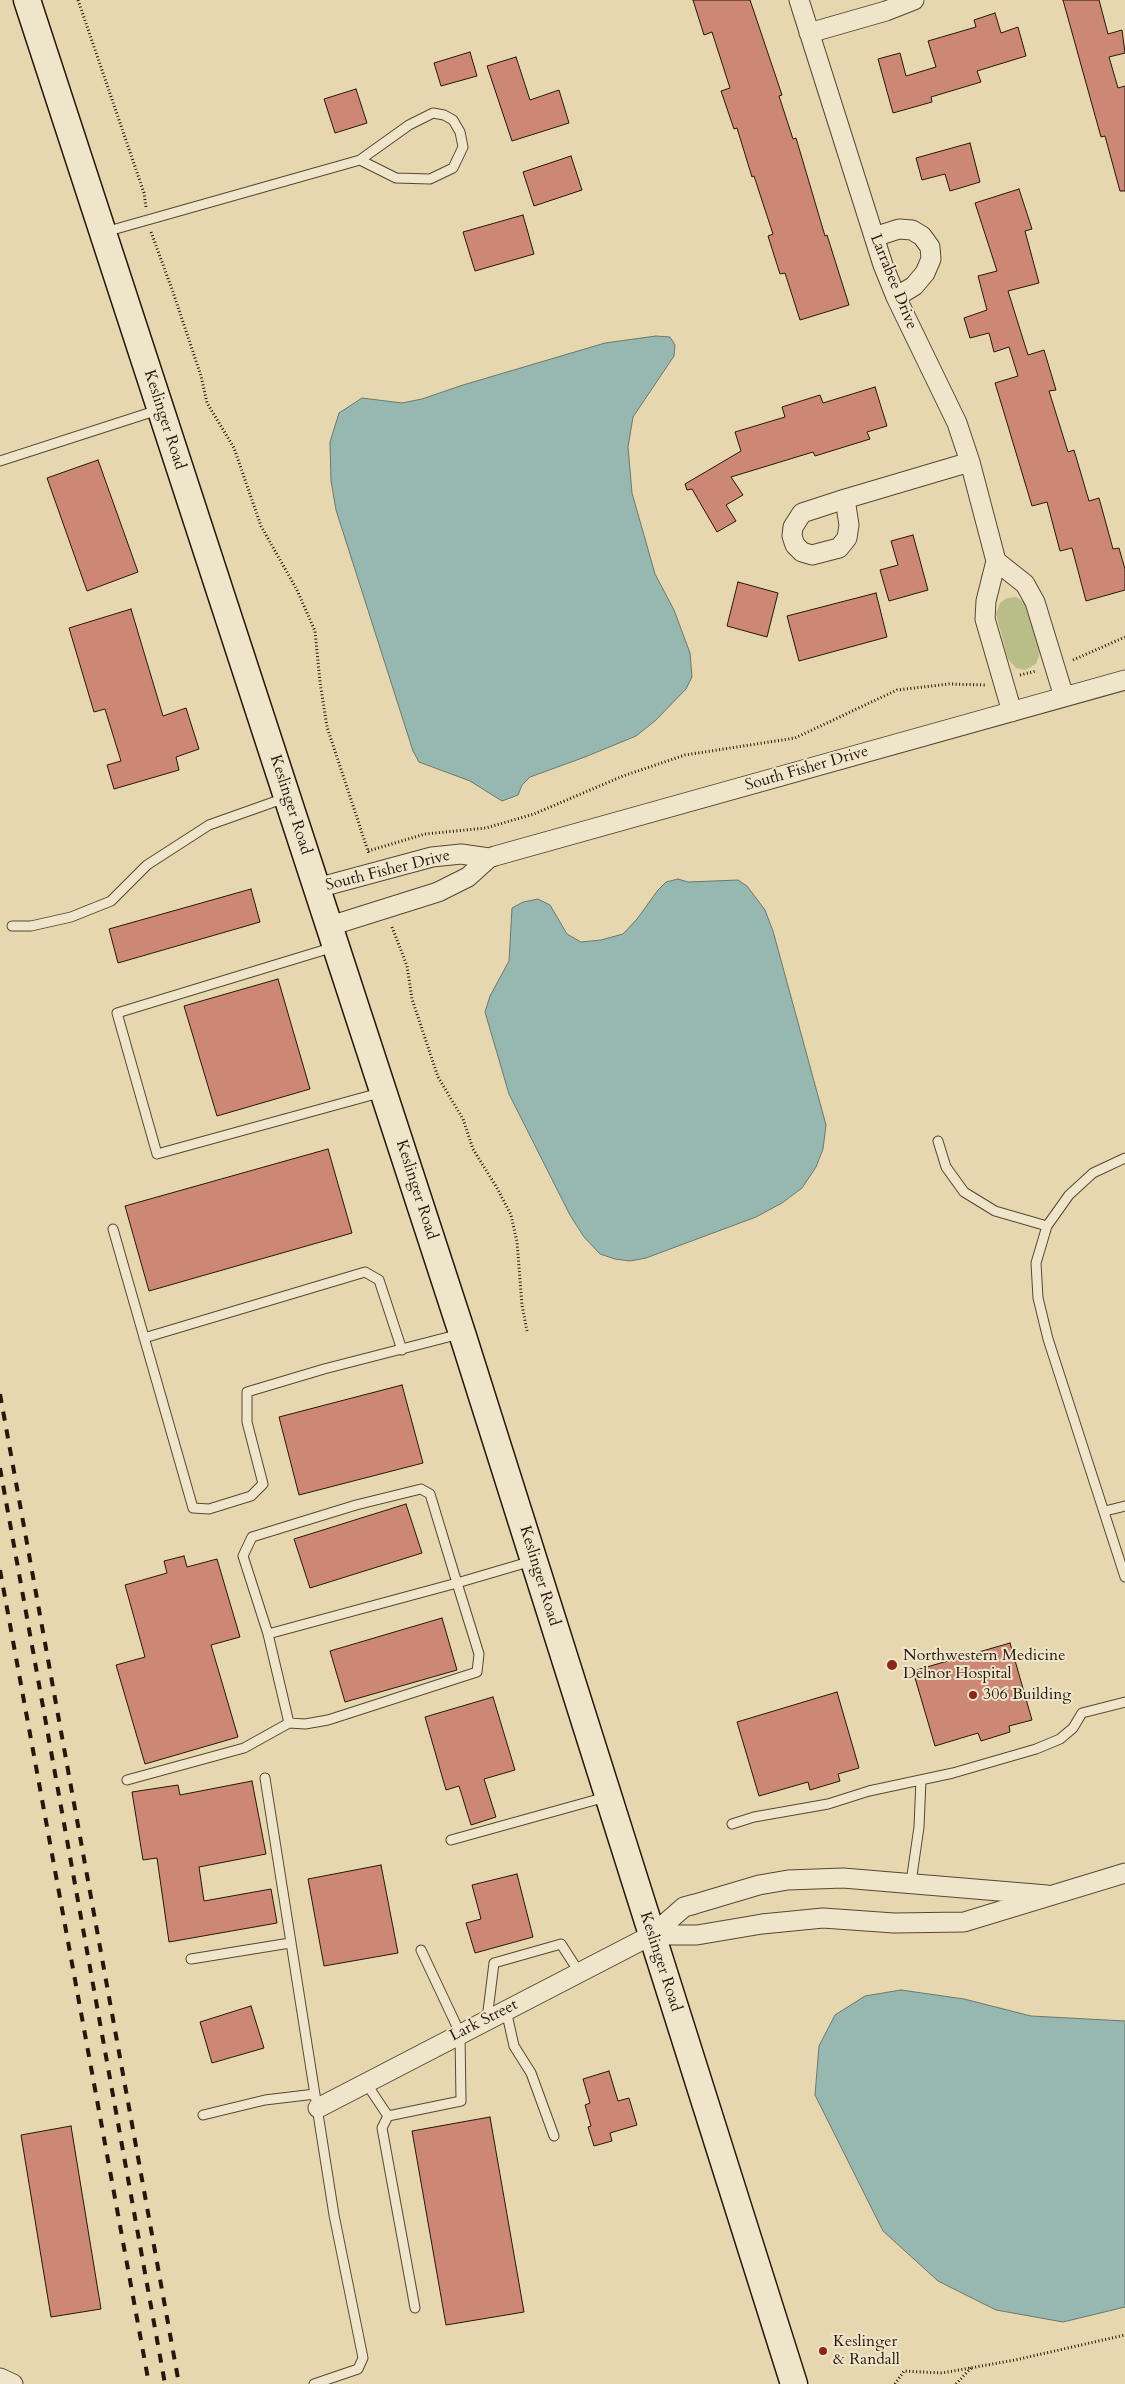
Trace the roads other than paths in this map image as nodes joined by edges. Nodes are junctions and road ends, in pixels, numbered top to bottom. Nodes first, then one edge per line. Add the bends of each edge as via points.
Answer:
1 (27, 0) edge
2 (799, 0) edge
3 (914, 0) edge
4 (810, 33) junction
5 (360, 160) junction
6 (103, 232) junction
7 (874, 236) junction
8 (896, 297) junction
9 (160, 410) junction
10 (0, 461) edge
11 (970, 462) junction
12 (845, 499) dead end
13 (996, 561) junction
14 (1125, 680) edge
15 (1064, 697) junction
16 (1012, 712) junction
17 (288, 797) junction
18 (492, 857) junction
19 (317, 888) junction
20 (12, 926) dead end
21 (333, 936) junction
22 (384, 1092) junction
23 (938, 1141) dead end
24 (1125, 1158) edge
25 (1047, 1226) junction
26 (113, 1228) dead end
27 (462, 1334) junction
28 (144, 1338) junction
29 (402, 1350) junction
30 (1125, 1506) edge
31 (1105, 1511) junction
32 (535, 1560) junction
33 (1125, 1577) edge
34 (457, 1582) junction
35 (268, 1634) junction
36 (1125, 1702) edge
37 (289, 1723) junction
38 (265, 1778) dead end
39 (126, 1780) dead end
40 (921, 1780) junction
41 (608, 1797) junction
42 (732, 1824) dead end
43 (451, 1840) dead end
44 (1125, 1873) edge
45 (911, 1882) junction
46 (1047, 1895) junction
47 (652, 1935) junction
48 (290, 1943) junction
49 (421, 1950) dead end
50 (191, 1959) dead end
51 (579, 1972) junction
52 (506, 2010) junction
53 (487, 2020) junction
54 (460, 2033) junction
55 (366, 2083) junction
56 (316, 2101) junction
57 (203, 2115) dead end
58 (388, 2116) junction
59 (554, 2136) dead end
60 (415, 2308) dead end
61 (0, 2378) edge
62 (12, 2384) edge
63 (314, 2384) edge
64 (794, 2384) edge

1 - 6 main road, Keslinger Road
2 - 4 street, Larrabee Drive
3 - 4 street
4 - 7 street, Larrabee Drive
5 - 5 lane via 409,124 433,113 453,120 464,148 453,168 430,179 396,178
5 - 6 lane
6 - 9 main road, Keslinger Road
7 - 8 street, Larrabee Drive
7 - 8 street via 912,230 922,236 930,247 931,258 925,273 914,286
8 - 11 street, Larrabee Drive via 956,423
9 - 10 lane
9 - 17 main road, Keslinger Road
11 - 12 street
11 - 13 street, Larrabee Drive
13 - 15 street via 1025,584 1035,602
13 - 16 street, Larrabee Drive via 985,619
14 - 15 street, South Fisher Drive
15 - 16 street, South Fisher Drive
16 - 18 street, South Fisher Drive
17 - 19 main road, Keslinger Road
17 - 20 lane via 209,825 147,865 111,901 71,917 30,926
18 - 19 street, South Fisher Drive via 461,854 432,857
18 - 21 street, South Fisher Drive via 468,877 438,892 385,907
19 - 21 main road, Keslinger Road
21 - 22 main road, Keslinger Road
21 - 22 lane via 117,1013 157,1154
22 - 27 main road, Keslinger Road
23 - 25 lane via 946,1167 964,1192 995,1211
24 - 25 lane via 1093,1173 1069,1195
25 - 31 lane via 1036,1262 1038,1298 1048,1339
26 - 28 lane
27 - 29 lane
27 - 32 main road, Keslinger Road
28 - 29 lane via 365,1272 379,1280
28 - 29 lane via 193,1508 209,1510 251,1496 263,1484 247,1422 247,1392
30 - 31 lane
31 - 33 lane
32 - 34 lane
32 - 41 main road, Keslinger Road
34 - 35 lane
34 - 35 lane via 430,1494 421,1489 356,1505 252,1537 244,1556
34 - 37 lane via 479,1654 477,1672 328,1720
35 - 37 lane
36 - 40 lane via 1082,1713 1073,1728 1060,1739
37 - 39 lane via 244,1748
38 - 48 lane
40 - 42 lane via 828,1804 754,1816
40 - 45 lane via 919,1827
41 - 43 lane
41 - 47 main road, Keslinger Road
44 - 46 street
45 - 46 street
45 - 47 street via 843,1878 788,1880 759,1885 684,1907
46 - 47 street via 964,1922 894,1923 823,1918 697,1935
47 - 51 street, Lark Street
47 - 64 main road, Keslinger Road
48 - 50 lane
48 - 56 lane
49 - 54 lane
51 - 52 street, Lark Street
51 - 53 lane via 561,1944 494,1964
52 - 53 street, Lark Street
52 - 59 lane via 514,2046 531,2073
53 - 54 street, Lark Street
54 - 55 street, Lark Street
54 - 58 lane via 461,2101
55 - 56 street, Lark Street
55 - 58 lane
56 - 57 lane via 265,2100
56 - 63 lane via 334,2215 363,2358 358,2369
58 - 60 lane via 382,2128
61 - 62 street

